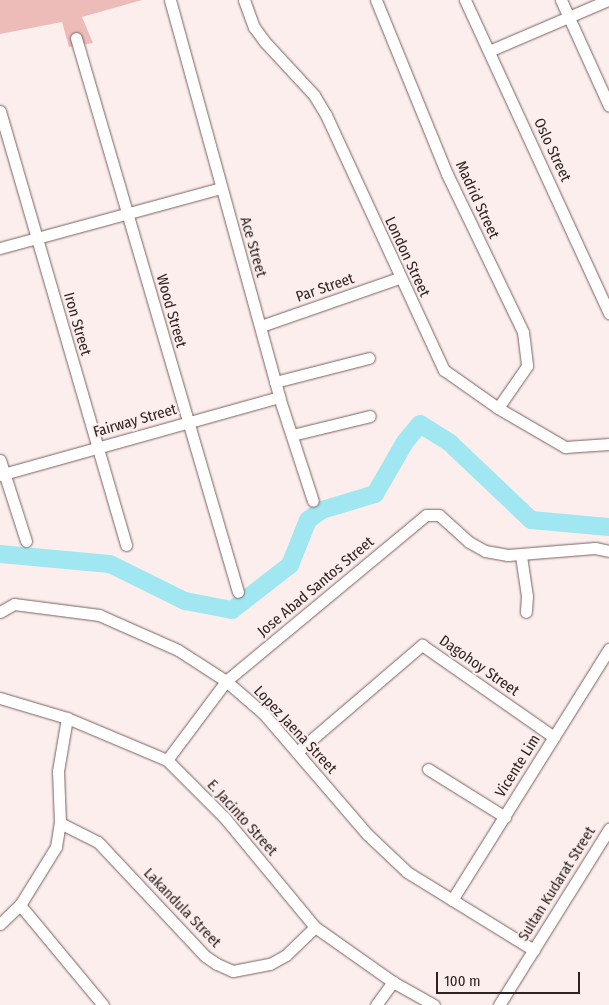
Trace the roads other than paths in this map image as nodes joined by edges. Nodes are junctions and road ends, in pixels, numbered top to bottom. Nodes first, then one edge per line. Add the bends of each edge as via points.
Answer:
1 (170, 0) edge
2 (244, 0) edge
3 (376, 0) edge
4 (465, 0) edge
5 (561, 0) edge
6 (608, 0) edge
7 (568, 17) junction
8 (76, 38) dead end
9 (490, 51) junction
10 (609, 106) edge
11 (0, 112) edge
12 (220, 188) junction
13 (126, 211) junction
14 (36, 236) junction
15 (0, 248) edge
16 (399, 278) junction
17 (609, 313) edge
18 (261, 326) junction
19 (369, 358) dead end
20 (274, 382) junction
21 (279, 397) junction
22 (498, 408) junction
23 (370, 416) dead end
24 (188, 421) junction
25 (292, 435) junction
26 (609, 444) edge
27 (97, 448) junction
28 (0, 460) edge
29 (2, 474) edge
30 (313, 501) dead end
31 (26, 541) dead end
32 (126, 545) dead end
33 (609, 551) edge
34 (520, 556) junction
35 (238, 592) dead end
36 (0, 612) edge
37 (526, 612) dead end
38 (609, 649) edge
39 (226, 681) junction
40 (0, 698) edge
41 (67, 718) junction
42 (554, 737) junction
43 (297, 752) junction
44 (167, 760) junction
45 (428, 769) dead end
46 (505, 817) junction
47 (60, 823) junction
48 (609, 829) edge
49 (452, 900) junction
50 (20, 905) junction
51 (0, 924) edge
52 (315, 927) junction
53 (534, 950) junction
54 (393, 982) junction
55 (103, 1005) edge
56 (376, 1005) edge
57 (434, 1005) edge
58 (499, 1005) edge

1 - 12 street, Ace Street
2 - 16 street, London Street via 259,34 314,94 326,115
3 - 22 street, Madrid Street via 447,174 522,332 527,366
4 - 9 street, Oslo Street
5 - 7 street
6 - 7 street
7 - 9 street
7 - 10 street
8 - 13 street, Wood Street
9 - 17 street, Oslo Street
11 - 14 street, Iron Street
12 - 13 street
12 - 18 street, Ace Street
13 - 14 street
13 - 24 street, Wood Street
14 - 15 street
14 - 27 street, Iron Street
16 - 18 street, Par Street
16 - 22 street, London Street via 444,370
18 - 20 street, Ace Street
19 - 20 street
20 - 21 street, Ace Street
21 - 24 street, Fairway Street
21 - 25 street, Ace Street
22 - 26 street, London Street via 565,447
23 - 25 street
24 - 27 street, Fairway Street
24 - 35 street, Wood Street
25 - 30 street, Ace Street
27 - 29 street, Fairway Street
27 - 32 street, Iron Street
28 - 29 street
29 - 31 street
33 - 34 street via 595,548
34 - 37 street via 527,596
34 - 39 street, Jose Abad Santos Street via 485,551 469,542 439,515 426,515
36 - 39 street, Lopez Jaena Street via 14,604 99,615 178,650
38 - 42 street, Vicente Lim
39 - 43 street, Lopez Jaena Street via 263,713
39 - 44 street, Jose Abad Santos Street
40 - 41 street, E. Jacinto Street
41 - 44 street, E. Jacinto Street
41 - 47 street via 58,771
42 - 43 street, Dagohoy Street via 422,645
42 - 46 street, Vicente Lim
43 - 49 street, Lopez Jaena Street via 367,834 407,872
44 - 52 street, E. Jacinto Street via 224,817
45 - 46 street
46 - 49 street, Vicente Lim
47 - 50 street via 56,847
47 - 52 street, Lakandula Street via 98,842 198,949 217,964 233,971 270,964 286,956
48 - 53 street, Sultan Kudarat Street
49 - 53 street, Lopez Jaena Street
50 - 51 street
50 - 55 street
52 - 54 street, E. Jacinto Street
53 - 58 street, Sultan Kudarat Street
54 - 56 street
54 - 57 street, E. Jacinto Street

